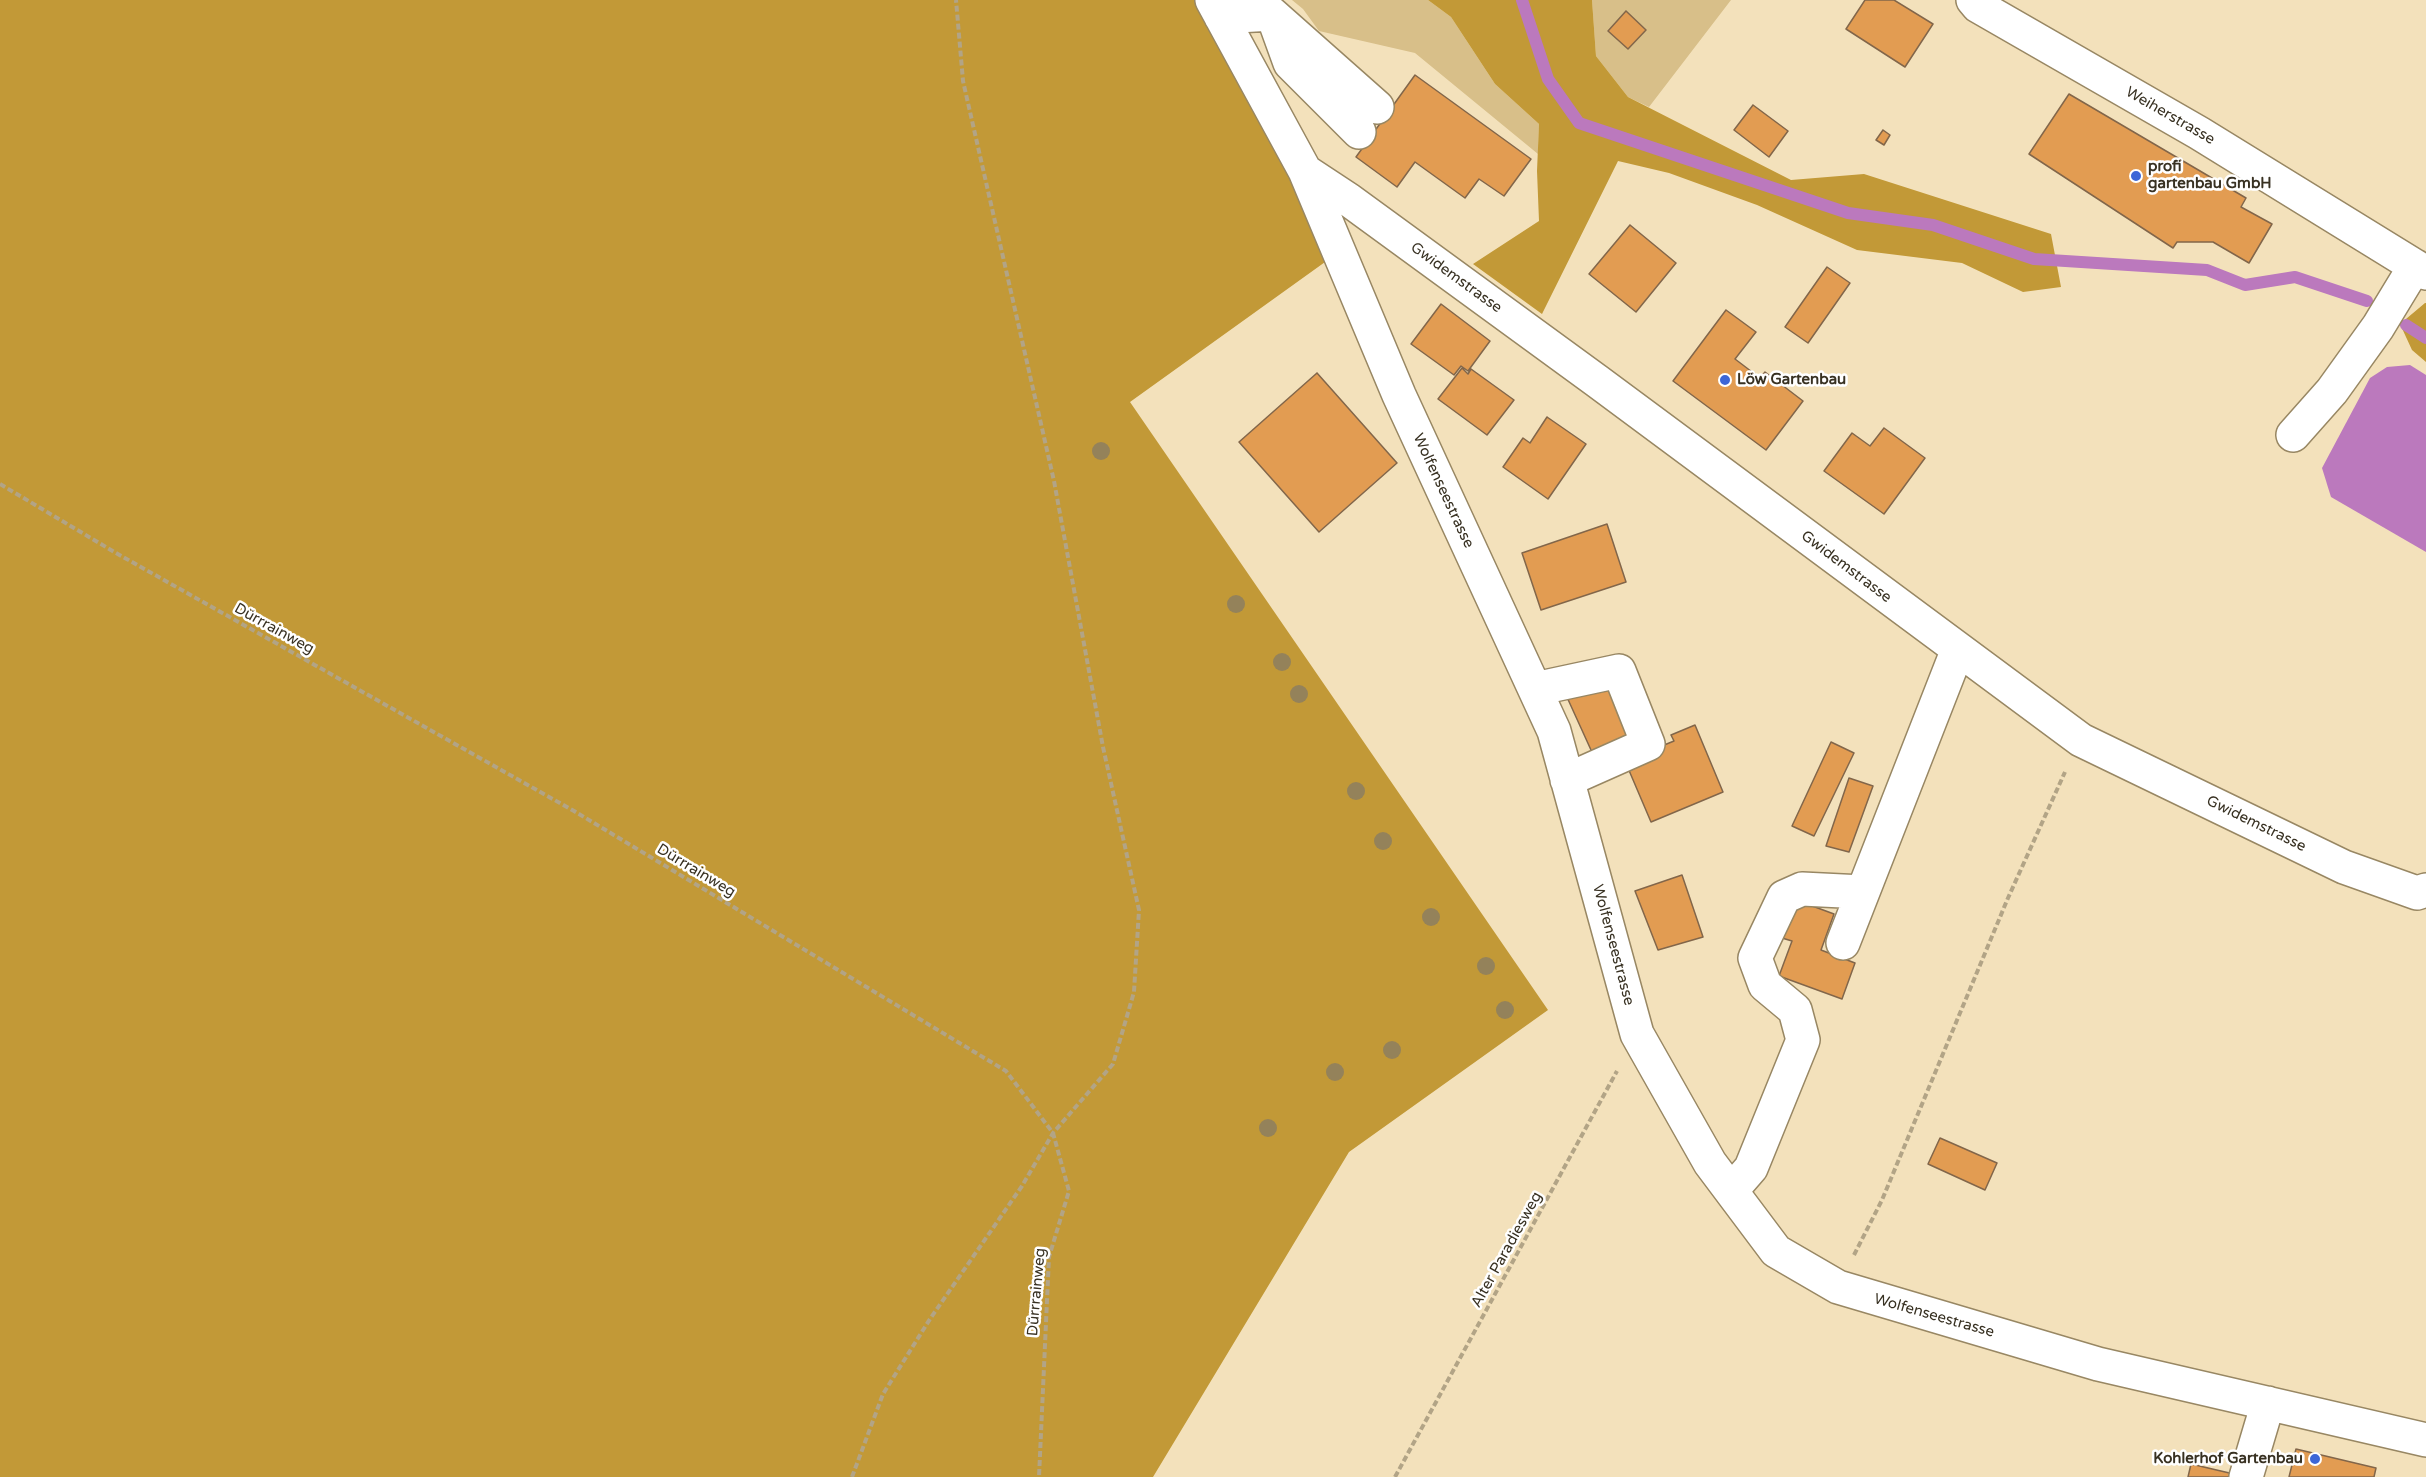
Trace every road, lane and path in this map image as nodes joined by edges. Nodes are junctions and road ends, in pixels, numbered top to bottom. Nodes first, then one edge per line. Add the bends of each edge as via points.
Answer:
1 (956, 0) edge
2 (1972, 2) edge
3 (1216, 8) edge
4 (1368, 119) dead end
5 (1305, 171) junction
6 (2420, 270) edge
7 (2293, 435) dead end
8 (0, 484) edge
9 (1958, 650) junction
10 (1535, 689) junction
11 (2081, 740) junction
12 (1567, 780) junction
13 (2426, 890) edge
14 (1863, 892) junction
15 (1843, 943) dead end
16 (1637, 1034) junction
17 (1053, 1133) junction
18 (1731, 1191) junction
19 (1838, 1287) junction
20 (2268, 1403) junction
21 (2426, 1440) edge
22 (852, 1477) edge
23 (1039, 1477) edge
24 (1395, 1477) edge
25 (2246, 1477) edge

1 - 17 path via 963,81 1054,481 1103,747 1138,910 1134,992 1113,1065
2 - 6 street, Weiherstrasse via 2199,133
3 - 4 street via 1272,14
3 - 5 street, Wolfenseestrasse
5 - 9 street, Gwidemstrasse via 1597,381
5 - 10 street, Wolfenseestrasse via 1399,395
6 - 7 street via 2332,391
8 - 17 path, Dürrrainweg via 116,554 574,811 1006,1071
9 - 11 street, Gwidemstrasse
9 - 14 street
10 - 12 street, Wolfenseestrasse via 1554,731
10 - 12 street via 1619,671 1648,744
11 - 13 street, Gwidemstrasse via 2344,867 2417,893
11 - 19 path via 2008,898 1882,1200
12 - 16 street, Wolfenseestrasse
14 - 15 street
14 - 18 street via 1802,889 1784,897 1755,958 1766,985 1795,1010 1803,1040 1751,1168
16 - 18 street, Wolfenseestrasse via 1710,1163
16 - 24 path, Alter Paradiesweg
17 - 22 path via 883,1394
17 - 23 path, Dürrrainweg via 1069,1191 1049,1257
18 - 19 street, Wolfenseestrasse via 1776,1251
19 - 20 street, Wolfenseestrasse via 2098,1364
20 - 21 street, Wolfenseestrasse
20 - 25 street

